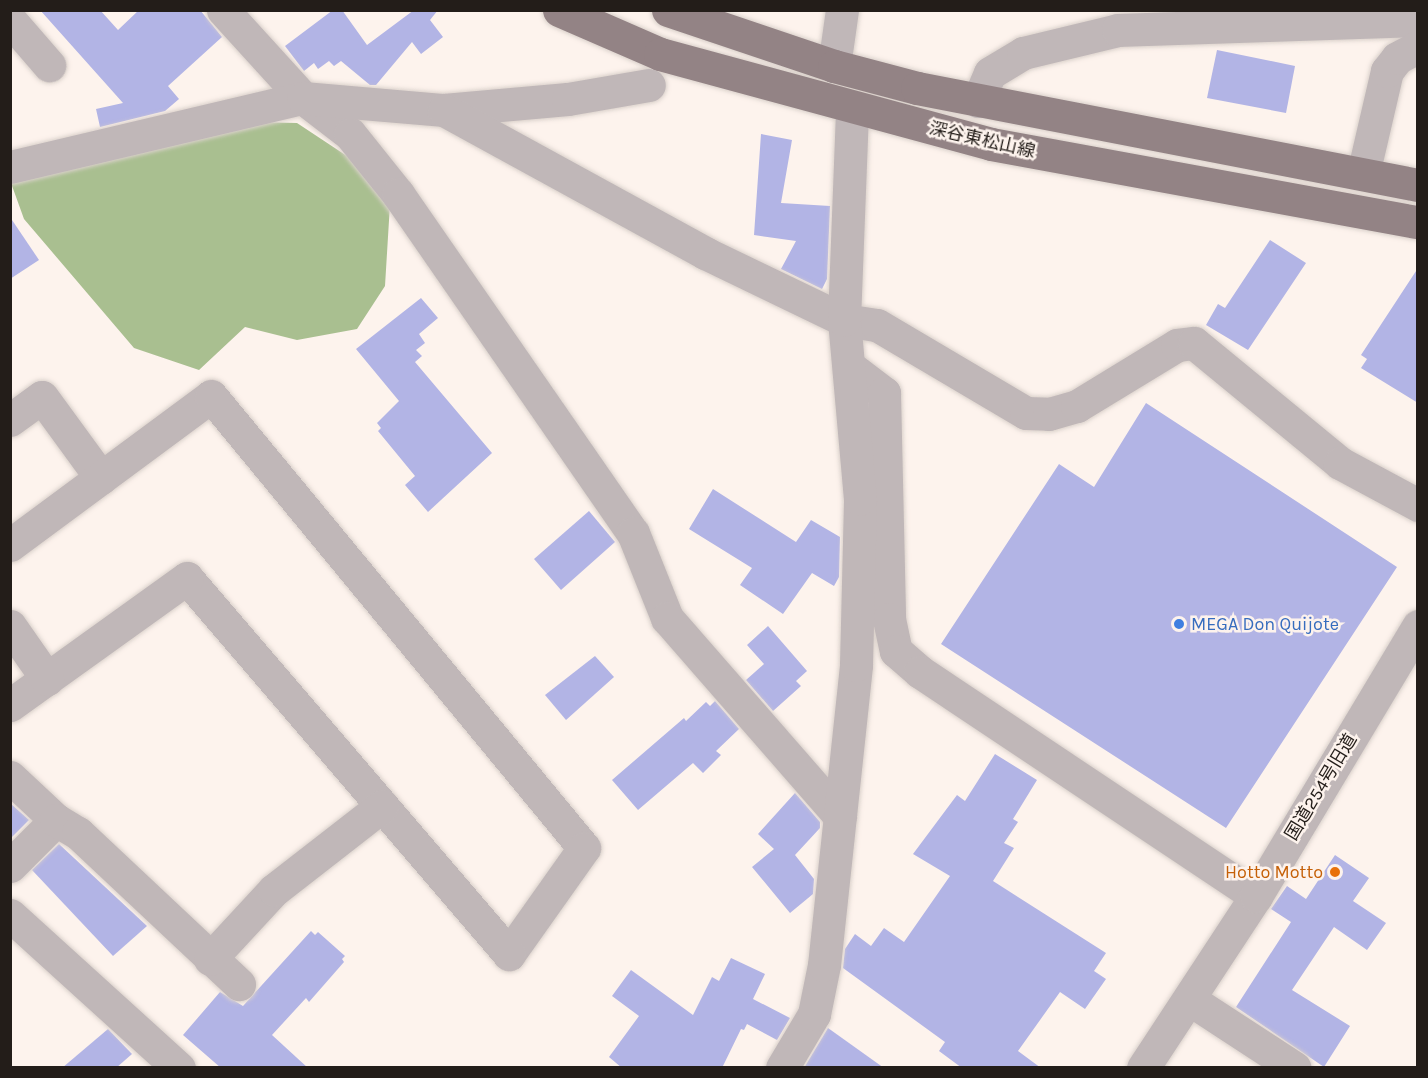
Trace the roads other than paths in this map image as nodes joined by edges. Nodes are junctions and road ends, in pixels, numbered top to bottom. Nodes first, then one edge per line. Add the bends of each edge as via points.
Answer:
1 (223, 10) edge
2 (560, 10) edge
3 (668, 10) edge
4 (842, 10) edge
5 (10, 20) edge
6 (1411, 25) edge
7 (49, 65) dead end
8 (834, 66) junction
9 (649, 85) dead end
10 (303, 98) junction
11 (978, 101) junction
12 (852, 108) junction
13 (444, 110) junction
14 (10, 166) edge
15 (1363, 174) junction
16 (1418, 185) edge
17 (1418, 222) edge
18 (844, 320) junction
19 (850, 367) junction
20 (10, 420) edge
21 (101, 478) junction
22 (1418, 505) edge
23 (10, 545) edge
24 (10, 626) edge
25 (1416, 633) edge
26 (47, 679) junction
27 (10, 705) edge
28 (10, 777) edge
29 (382, 806) junction
30 (840, 816) junction
31 (56, 820) junction
32 (10, 866) edge
33 (1256, 896) junction
34 (10, 915) edge
35 (210, 959) junction
36 (239, 984) dead end
37 (1189, 999) junction
38 (179, 1068) edge
39 (782, 1068) edge
40 (1143, 1068) edge
41 (1295, 1068) edge

1 - 10 street
2 - 12 main road, 深谷東松山線 via 660,54
3 - 8 main road, 深谷東松山線
4 - 8 street
5 - 7 street
6 - 11 street via 1249,23 1118,30 1043,46 1004,63 990,73
6 - 15 street via 1387,71
8 - 11 main road, 深谷東松山線
9 - 13 street via 568,99
10 - 13 street
10 - 14 street
10 - 30 street via 350,134 398,194 633,533 667,618
11 - 15 main road, 深谷東松山線
12 - 17 main road, 深谷東松山線 via 991,144
12 - 18 street
13 - 18 street via 705,253
15 - 16 main road, 深谷東松山線
18 - 19 street
18 - 22 street via 877,325 1026,413 1049,414 1077,406 1178,345 1194,343 1340,463
19 - 30 street via 861,545 856,665
19 - 33 street via 884,393 889,619 896,651 920,672
20 - 21 street via 42,397
21 - 23 street
21 - 29 street via 211,396 584,848 509,954
24 - 26 street
25 - 33 street, 国道254号旧道
26 - 27 street
26 - 29 street via 187,578
28 - 31 street
29 - 35 street via 274,890
30 - 39 street via 824,965 814,1014
31 - 32 street
31 - 35 street via 78,833
33 - 37 street, 国道254号旧道
34 - 38 street
35 - 36 street
37 - 40 street, 国道254号旧道
37 - 41 street

